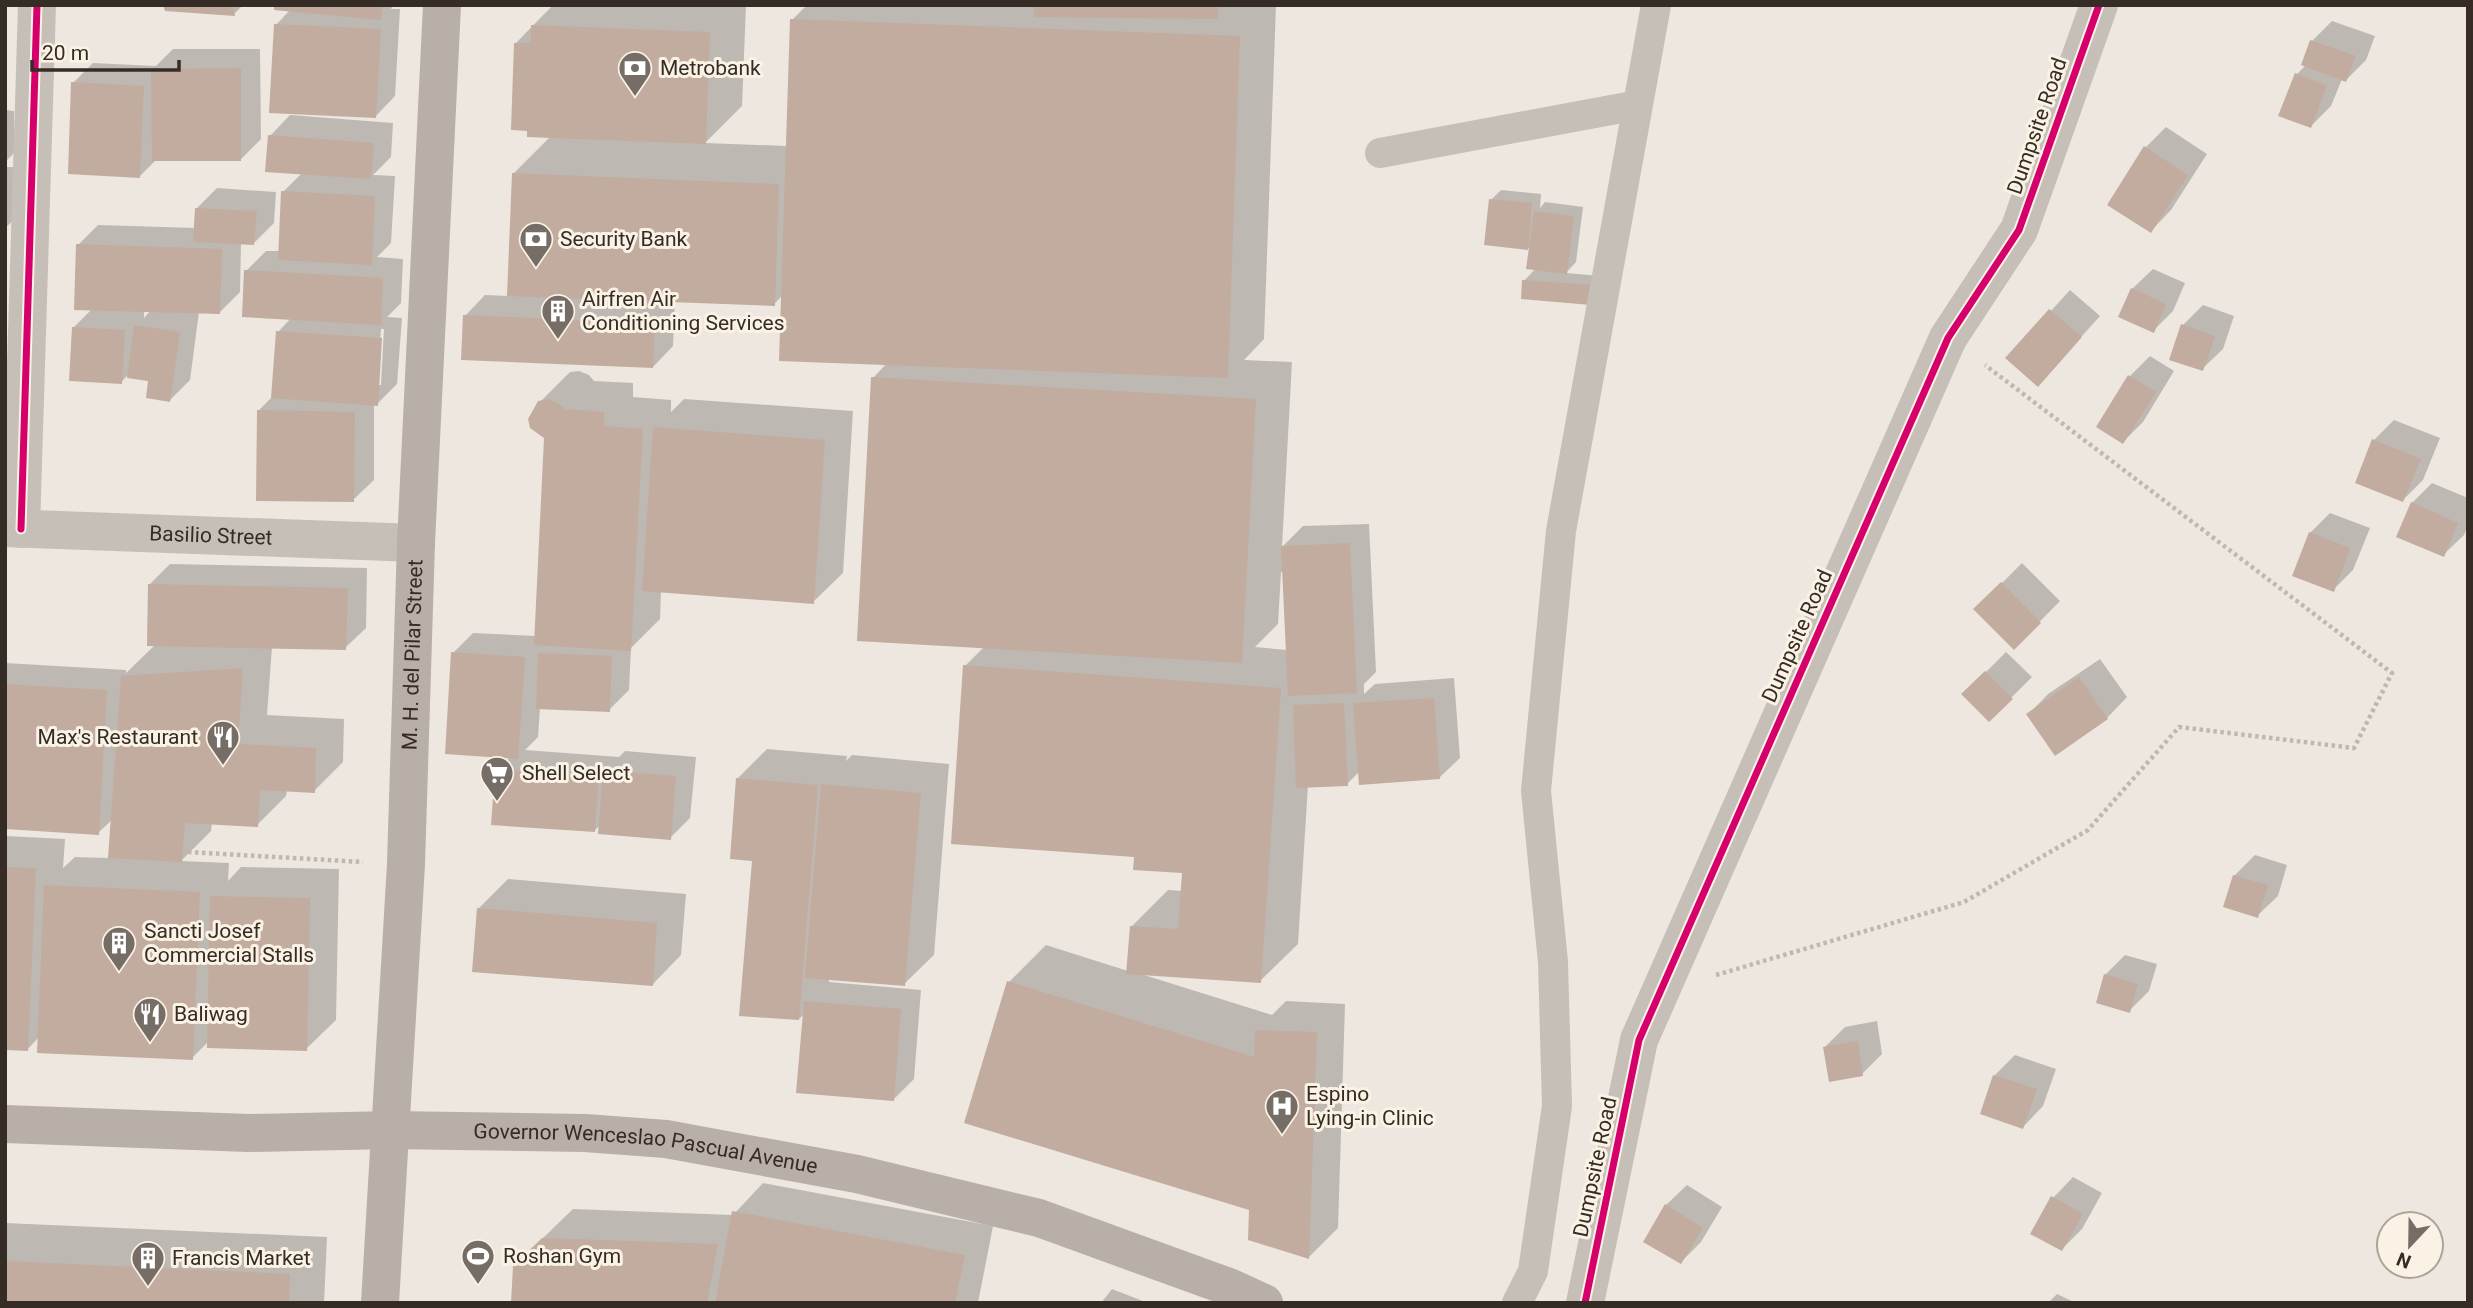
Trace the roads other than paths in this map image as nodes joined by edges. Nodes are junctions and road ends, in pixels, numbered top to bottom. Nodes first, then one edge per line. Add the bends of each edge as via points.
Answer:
1 (37, 5) edge
2 (442, 5) edge
3 (1656, 5) edge
4 (2099, 5) edge
5 (1638, 105) junction
6 (1380, 152) dead end
7 (13, 529) edge
8 (416, 543) junction
9 (5, 1124) edge
10 (391, 1130) junction
11 (380, 1303) edge
12 (1264, 1303) edge
13 (1517, 1303) edge
14 (1585, 1303) edge

1 - 7 street
2 - 8 main road, M. H. del Pilar Street
3 - 5 lane
4 - 14 street, Dumpsite Road via 2020,230 1948,338 1639,1040
5 - 6 lane
5 - 13 lane via 1558,558 1536,791 1553,962 1557,1106 1533,1271
7 - 8 street, Basilio Street
8 - 10 main road, M. H. del Pilar Street via 406,864
9 - 10 main road, Governor Wenceslao Pascual Avenue via 249,1133
10 - 11 main road, M. H. del Pilar Street
10 - 12 main road, Governor Wenceslao Pascual Avenue via 666,1139 857,1174 1039,1217

